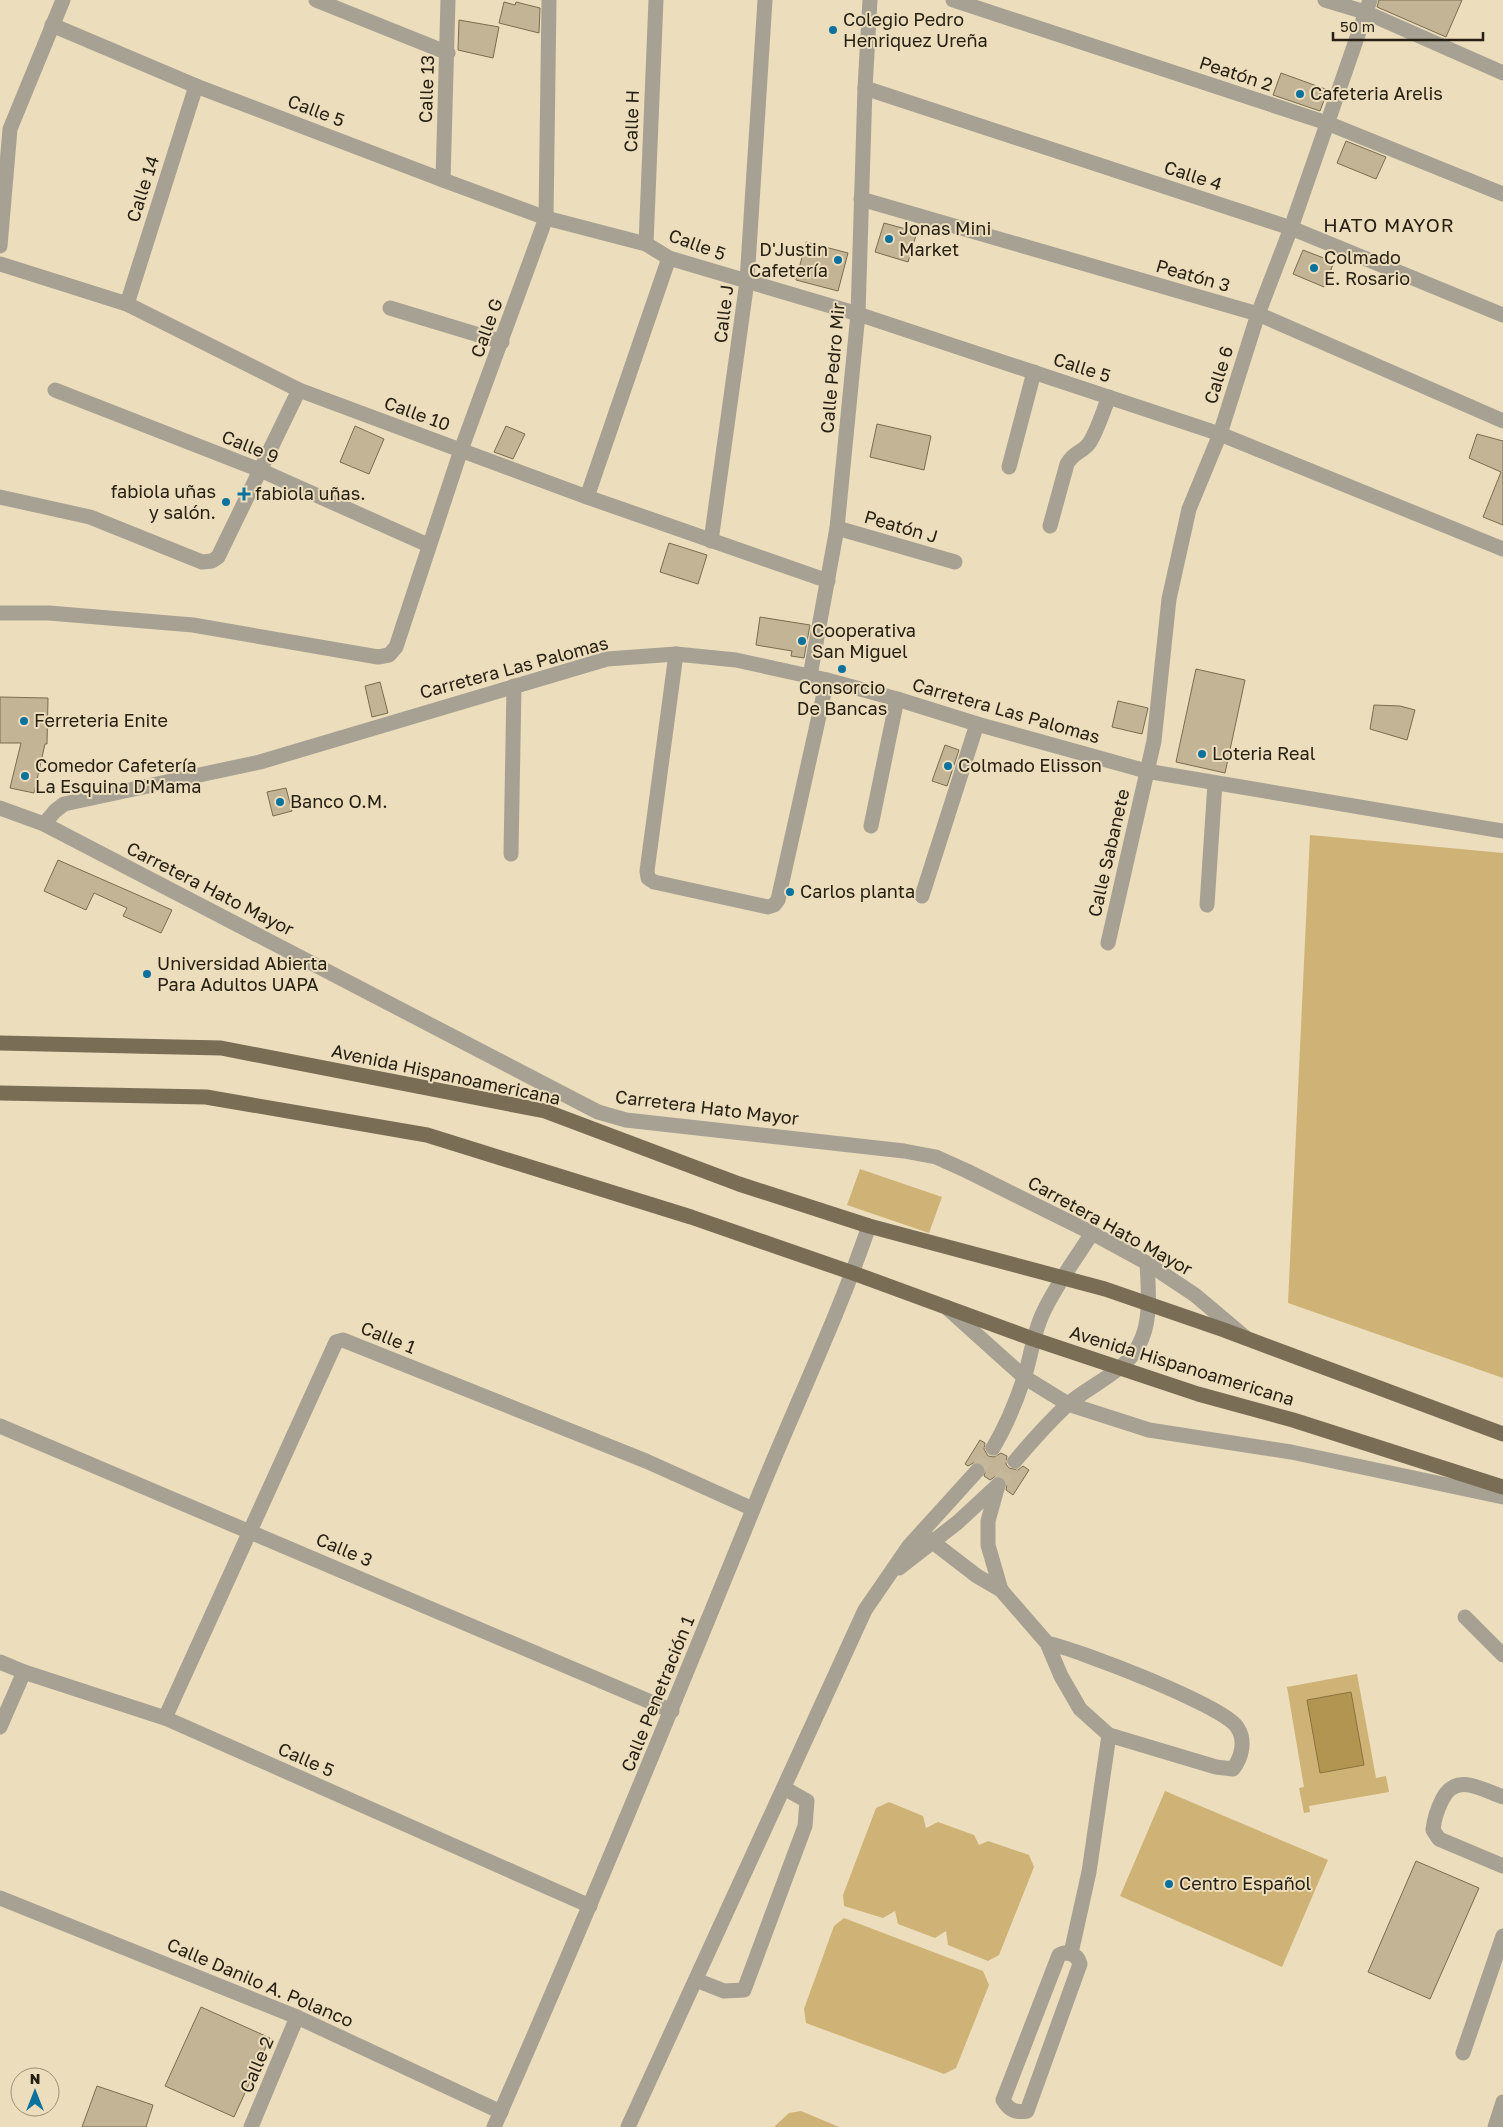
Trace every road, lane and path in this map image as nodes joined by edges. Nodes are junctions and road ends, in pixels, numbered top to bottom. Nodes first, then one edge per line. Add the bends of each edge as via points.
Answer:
1 (62, 0) edge
2 (316, 0) edge
3 (448, 0) edge
4 (549, 0) edge
5 (656, 0) edge
6 (765, 0) edge
7 (870, 0) edge
8 (953, 0) edge
9 (1325, 0) edge
10 (1367, 6) edge
11 (52, 25) junction
12 (448, 53) junction
13 (1503, 73) edge
14 (196, 86) junction
15 (865, 88) junction
16 (1327, 123) junction
17 (442, 180) junction
18 (1503, 194) edge
19 (861, 199) junction
20 (546, 218) junction
21 (1291, 228) junction
22 (646, 244) junction
23 (0, 246) edge
24 (669, 258) junction
25 (0, 264) edge
26 (747, 282) junction
27 (127, 304) junction
28 (390, 308) dead end
29 (858, 314) junction
30 (1258, 314) junction
31 (1503, 315) edge
32 (502, 342) junction
33 (1034, 372) junction
34 (55, 390) dead end
35 (299, 390) junction
36 (1109, 397) junction
37 (1503, 421) edge
38 (1220, 434) junction
39 (461, 450) junction
40 (1009, 467) dead end
41 (260, 470) junction
42 (0, 497) edge
43 (586, 497) junction
44 (1050, 526) dead end
45 (837, 528) junction
46 (711, 541) junction
47 (428, 545) junction
48 (1503, 549) edge
49 (955, 562) dead end
50 (828, 581) junction
51 (0, 613) edge
52 (676, 654) junction
53 (810, 676) junction
54 (827, 680) junction
55 (514, 686) junction
56 (896, 699) junction
57 (977, 724) junction
58 (1146, 771) junction
59 (1215, 783) junction
60 (0, 808) edge
61 (44, 824) junction
62 (871, 826) dead end
63 (1503, 831) edge
64 (511, 854) dead end
65 (922, 896) dead end
66 (1207, 904) dead end
67 (1108, 943) dead end
68 (0, 1043) edge
69 (0, 1093) edge
70 (869, 1226) junction
71 (1092, 1233) junction
72 (1147, 1263) junction
73 (853, 1273) junction
74 (1064, 1276) junction
75 (1149, 1304) junction
76 (945, 1306) junction
77 (1033, 1339) junction
78 (1250, 1340) junction
79 (1119, 1368) junction
80 (1024, 1377) junction
81 (1068, 1404) junction
82 (0, 1426) edge
83 (1503, 1434) edge
84 (993, 1448) tunnel mouth
85 (1015, 1462) tunnel mouth
86 (977, 1471) tunnel mouth
87 (1503, 1487) edge
88 (1503, 1497) edge
89 (752, 1510) junction
90 (250, 1530) junction
91 (921, 1533) junction
92 (933, 1542) junction
93 (890, 1575) junction
94 (1001, 1590) junction
95 (1465, 1617) dead end
96 (1046, 1643) junction
97 (1503, 1655) edge
98 (0, 1662) edge
99 (24, 1672) junction
100 (672, 1711) junction
101 (166, 1718) junction
102 (0, 1727) edge
103 (1109, 1735) junction
104 (784, 1788) junction
105 (1503, 1797) edge
106 (1503, 1866) edge
107 (0, 1898) edge
108 (590, 1906) junction
109 (1503, 1936) edge
110 (1071, 1953) junction
111 (696, 1980) junction
112 (297, 2017) junction
113 (1463, 2052) dead end
114 (1503, 2102) edge
115 (501, 2112) junction
116 (251, 2127) edge
117 (494, 2127) edge
118 (628, 2127) edge
119 (1495, 2127) edge

1 - 11 street
2 - 12 street
3 - 12 street, Calle 13
4 - 20 street, Calle G
5 - 22 street, Calle H
6 - 26 street, Calle J
7 - 15 street, Calle Pedro Mir
8 - 16 street, Peatón 2
9 - 10 street
10 - 13 street
10 - 16 street, Calle 6
11 - 14 street, Calle 5
11 - 23 street via 10,129
12 - 17 street, Calle 13
14 - 17 street, Calle 5
14 - 27 street, Calle 14
15 - 19 street, Calle Pedro Mir
15 - 21 street, Calle 4
16 - 18 street, Peatón 2
16 - 21 street, Calle 6
17 - 20 street, Calle 5
19 - 29 street, Calle Pedro Mir
19 - 30 street, Peatón 3
20 - 22 street, Calle 5
20 - 32 street, Calle G
21 - 30 street, Calle 6
21 - 31 street, Calle 4
22 - 24 street, Calle 5
24 - 26 street, Calle 5
24 - 43 street
25 - 27 street, Calle 10
26 - 29 street, Calle 5
26 - 46 street, Calle J
27 - 35 street, Calle 10
28 - 32 street
29 - 33 street, Calle 5
29 - 45 street, Calle Pedro Mir
30 - 37 street, Peatón 3
30 - 38 street, Calle 6
32 - 39 street, Calle G
33 - 36 street, Calle 5
33 - 40 street
34 - 41 street, Calle 9
35 - 39 street, Calle 10
35 - 41 street
36 - 38 street, Calle 5
36 - 44 street via 1090,442 1067,464
38 - 48 street, Calle 5
38 - 58 street, Calle 6 via 1189,509 1169,599 1157,722
39 - 43 street, Calle 10
39 - 47 street, Calle G
41 - 42 street via 218,557 212,561 202,562 90,517
41 - 47 street, Calle 9
43 - 46 street, Calle 10
45 - 49 street, Peatón J
45 - 50 street, Calle Pedro Mir
46 - 50 street, Calle 10
47 - 51 street, Calle G via 396,647 389,655 378,657 193,625 49,613
50 - 53 street, Calle Pedro Mir
52 - 53 street, Carretera Las Palomas via 736,660
52 - 54 street via 648,878 654,882 768,906 778,900
52 - 55 street, Carretera Las Palomas via 607,659
53 - 54 street, Carretera Las Palomas
54 - 56 street, Carretera Las Palomas
55 - 61 street, Carretera Las Palomas via 260,762 64,804
55 - 64 street
56 - 57 street, Carretera Las Palomas
56 - 62 street
57 - 58 street, Carretera Las Palomas
57 - 65 street
58 - 59 street, Carretera Las Palomas
58 - 67 street, Calle Sabanete
59 - 63 street, Carretera Las Palomas
59 - 66 street
60 - 61 street, Carretera Hato Mayor
61 - 71 street, Carretera Hato Mayor via 598,1112 626,1120 936,1157
68 - 70 main road, Avenida Hispanoamericana via 221,1048 544,1111 739,1184
69 - 73 main road, Avenida Hispanoamericana via 206,1097 428,1135 691,1217
70 - 73 street
70 - 74 main road, Avenida Hispanoamericana
71 - 72 street, Carretera Hato Mayor
71 - 74 street
72 - 75 street
72 - 78 street, Carretera Hato Mayor via 1195,1295
73 - 76 main road, Avenida Hispanoamericana
73 - 89 street, Calle Penetración 1
74 - 75 main road, Avenida Hispanoamericana
74 - 77 street via 1042,1315
75 - 78 main road, Avenida Hispanoamericana
75 - 79 street via 1144,1334 1135,1353
76 - 77 main road, Avenida Hispanoamericana
76 - 80 street
77 - 79 main road, Avenida Hispanoamericana
77 - 80 street
78 - 83 main road, Avenida Hispanoamericana
79 - 81 street
79 - 87 main road, Avenida Hispanoamericana
80 - 81 street
80 - 84 street
81 - 85 street
81 - 88 street via 1148,1430 1291,1452
82 - 90 street, Calle 3
86 - 91 street
89 - 90 street, Calle 1 via 646,1461 343,1340 336,1342
89 - 100 street, Calle Penetración 1
90 - 100 street, Calle 3
90 - 101 street, Calle 1
91 - 92 street
91 - 93 street
92 - 93 street
92 - 94 street
92 - 94 street via 998,1485 988,1521 988,1545
93 - 104 street via 866,1610
94 - 96 street
95 - 97 street
96 - 103 street via 1080,1708
96 - 103 street via 1100,1660 1228,1716 1238,1727 1243,1742 1240,1759 1233,1769 1216,1767
98 - 99 street, Calle 5
99 - 101 street, Calle 5
99 - 102 street
100 - 108 street, Calle Penetración 1
101 - 108 street, Calle 5
103 - 110 street via 1089,1872
104 - 111 street
104 - 111 street via 807,1801 805,1826 744,1990 724,1991
105 - 106 street via 1468,1784 1454,1786 1445,1794 1433,1830 1439,1839
107 - 112 street, Calle Danilo A. Polanco
108 - 115 street, Calle Penetración 1
109 - 113 street
110 - 110 street via 1059,1955 1003,2100 1007,2107 1019,2113 1027,2111 1080,1964
111 - 118 street
112 - 115 street, Calle Danilo A. Polanco
112 - 116 street, Calle 2
114 - 119 street
115 - 117 street, Calle Penetración 1

